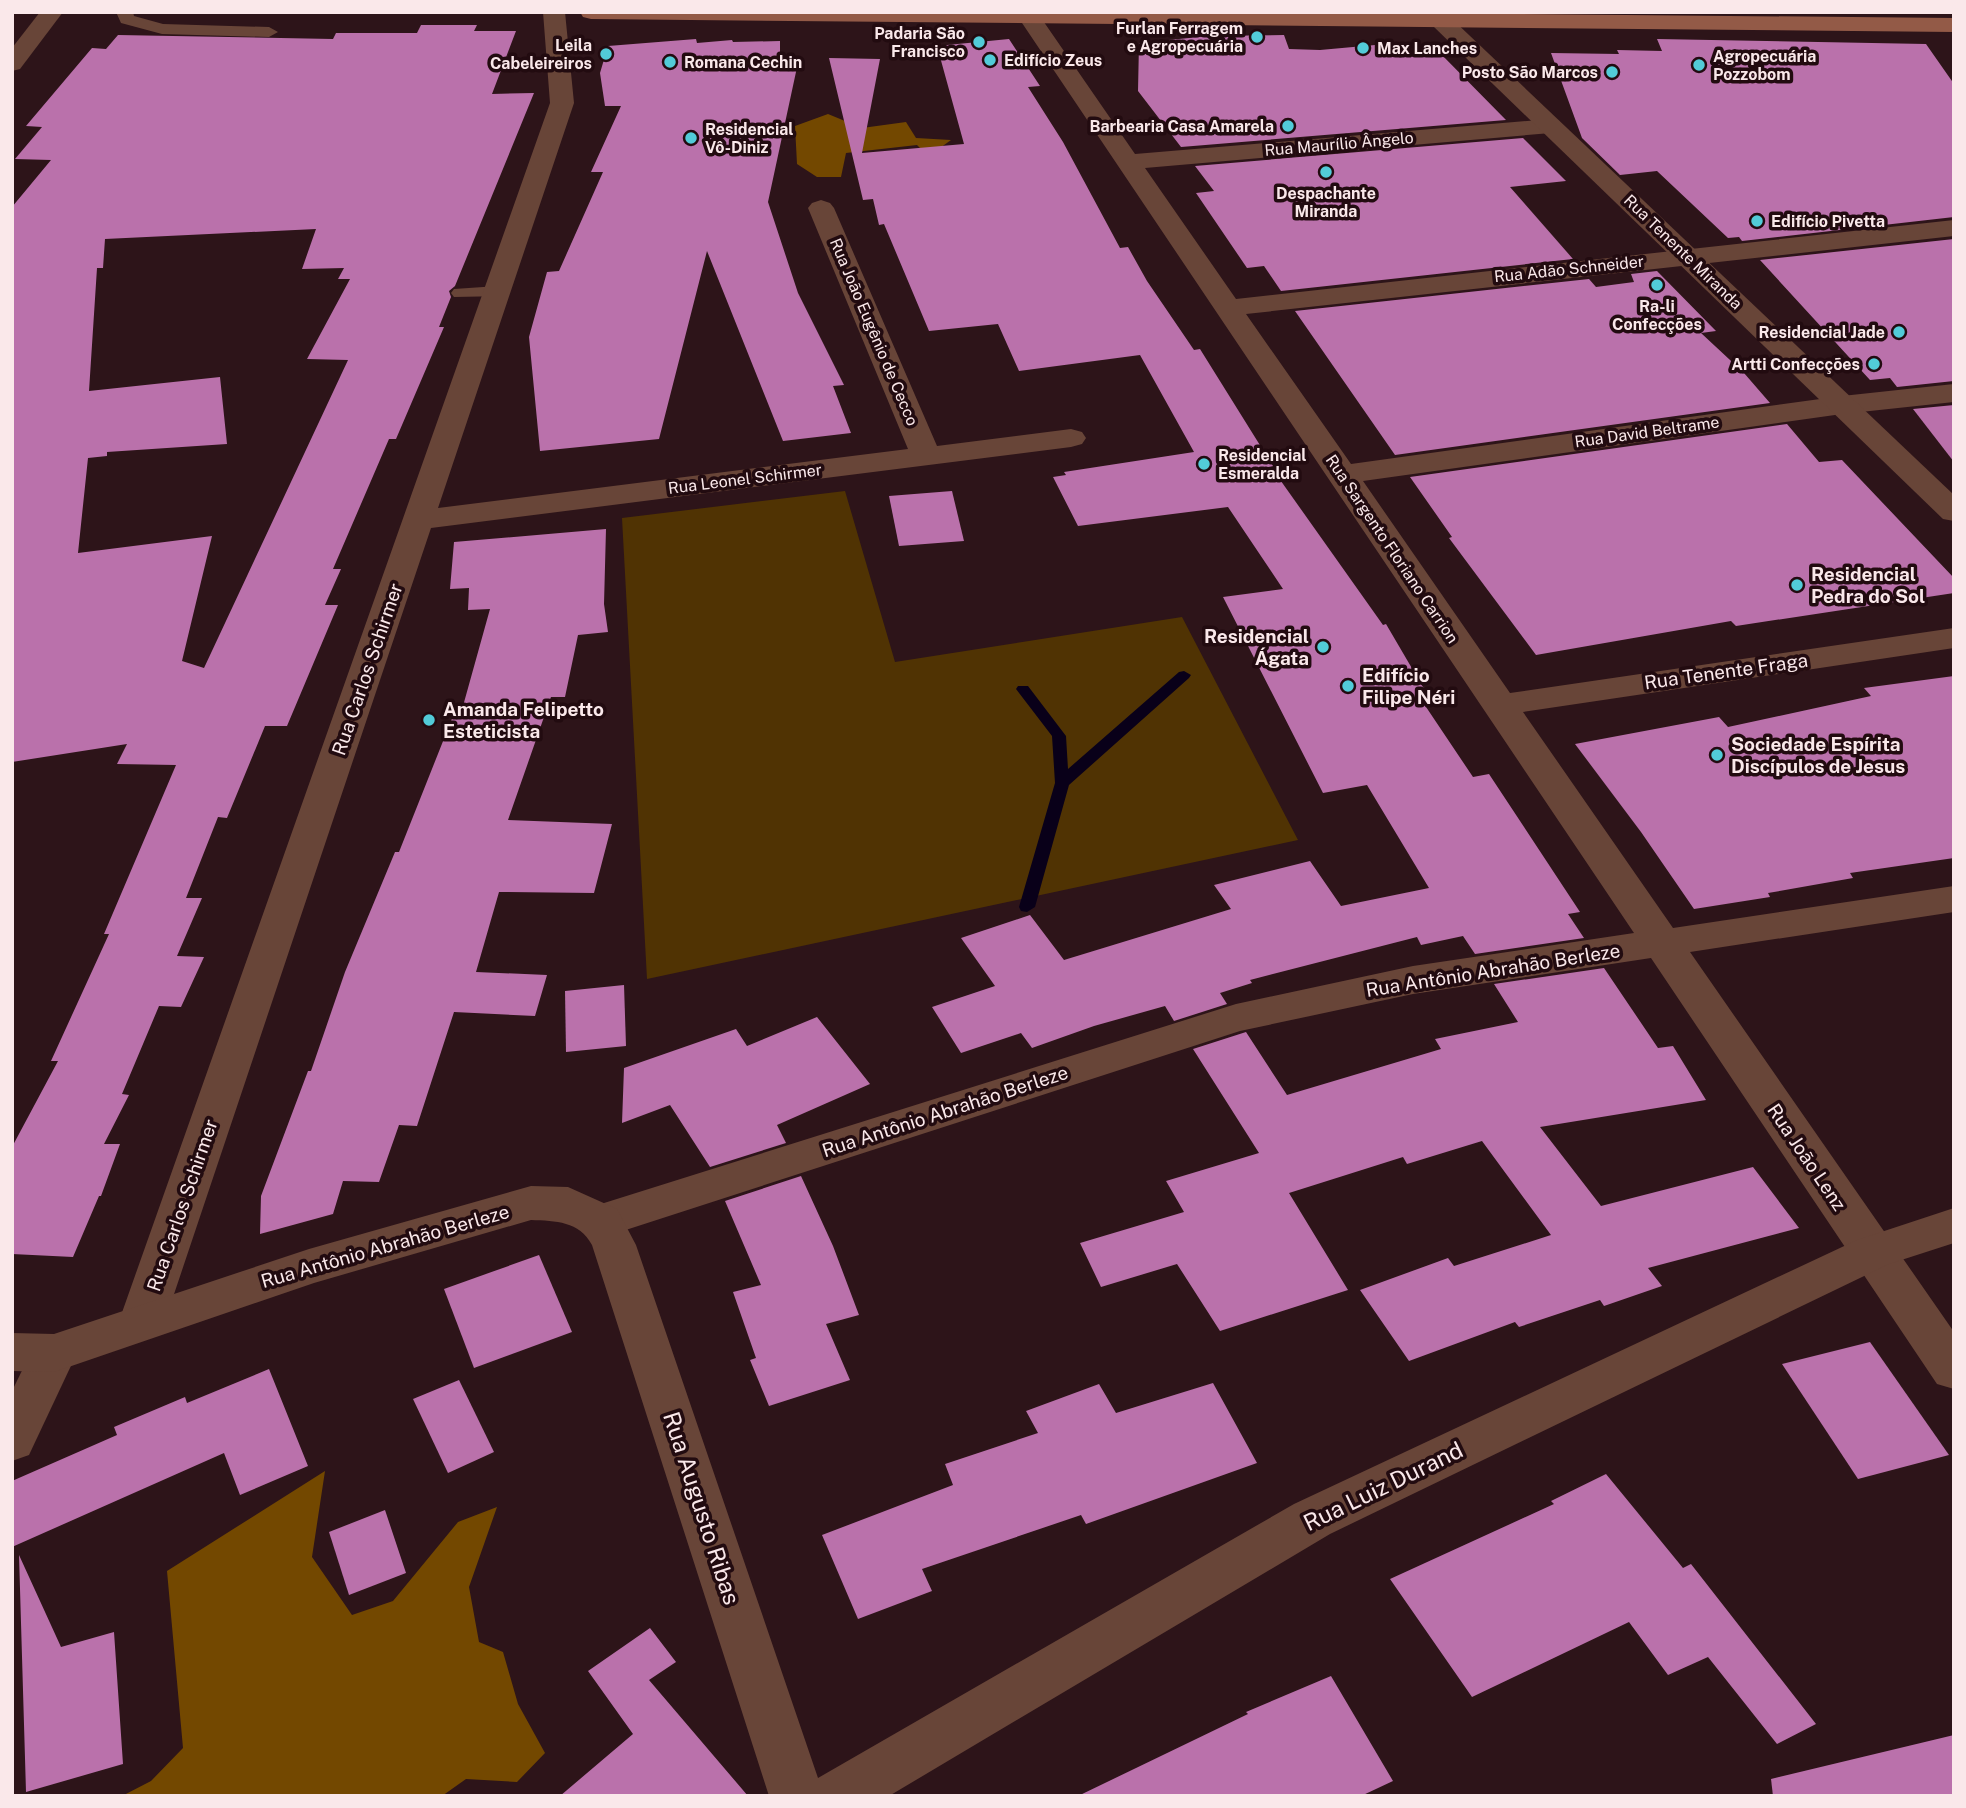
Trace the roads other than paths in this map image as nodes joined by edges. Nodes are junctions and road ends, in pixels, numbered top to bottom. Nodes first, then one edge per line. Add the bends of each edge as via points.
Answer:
1 (52, 12) edge
2 (124, 12) edge
3 (554, 12) edge
4 (591, 12) edge
5 (876, 14) edge
6 (1029, 17) junction
7 (1525, 17) edge
8 (1442, 22) junction
9 (1954, 25) edge
10 (270, 31) dead end
11 (12, 64) edge
12 (1551, 126) junction
13 (1127, 162) junction
14 (821, 208) dead end
15 (1954, 228) edge
16 (1687, 256) junction
17 (498, 292) junction
18 (461, 293) dead end
19 (1227, 308) junction
20 (1954, 394) edge
21 (1842, 405) junction
22 (1071, 438) dead end
23 (926, 456) junction
24 (1341, 475) junction
25 (1954, 512) edge
26 (418, 520) junction
27 (1954, 638) edge
28 (1499, 705) junction
29 (1954, 900) edge
30 (1662, 943) junction
31 (601, 1221) junction
32 (1954, 1225) edge
33 (1873, 1252) junction
34 (142, 1321) junction
35 (33, 1353) edge
36 (1954, 1370) edge
37 (12, 1441) edge
38 (797, 1796) edge
39 (838, 1796) edge

1 - 11 street
2 - 10 lane via 127,19 162,29
3 - 17 street, Rua Carlos Schirmer via 562,103
4 - 5 main road
5 - 6 main road
6 - 8 main road
6 - 13 street, Rua Sargento Floriano Carrion
7 - 8 main road
7 - 9 main road
8 - 12 street, Rua Tenente Miranda
12 - 13 street, Rua Maurílio Ângelo
12 - 16 street, Rua Tenente Miranda
13 - 19 street, Rua Sargento Floriano Carrion
14 - 23 street, Rua João Eugênio de Cecco
15 - 16 street, Rua Adão Schneider
16 - 19 street, Rua Adão Schneider
16 - 21 street, Rua Tenente Miranda
17 - 18 lane
17 - 26 street, Rua Carlos Schirmer
19 - 24 street, Rua Sargento Floriano Carrion
20 - 21 street, Rua David Beltrame
21 - 24 street, Rua David Beltrame
21 - 25 street, Rua Tenente Miranda
22 - 23 street, Rua Leonel Schirmer
23 - 26 street, Rua Leonel Schirmer
24 - 28 street, Rua Sargento Floriano Carrion
26 - 34 street, Rua Carlos Schirmer
27 - 28 street, Rua Tenente Fraga
28 - 30 street, Rua Sargento Floriano Carrion
29 - 30 street, Rua Antônio Abrahão Berleze
30 - 31 street, Rua Antônio Abrahão Berleze via 1413,979 1236,1018
30 - 33 street, Rua João Lenz
31 - 34 street, Rua Antônio Abrahão Berleze via 568,1204 531,1203 370,1248
31 - 38 street, Rua Augusto Ribas via 614,1245
32 - 33 street, Rua Luiz Durand
33 - 36 street, Rua João Lenz
33 - 39 street, Rua Luiz Durand via 1312,1519
34 - 35 street, Rua Antônio Abrahão Berleze
35 - 37 street, Rua Antônio Abrahão Berleze

